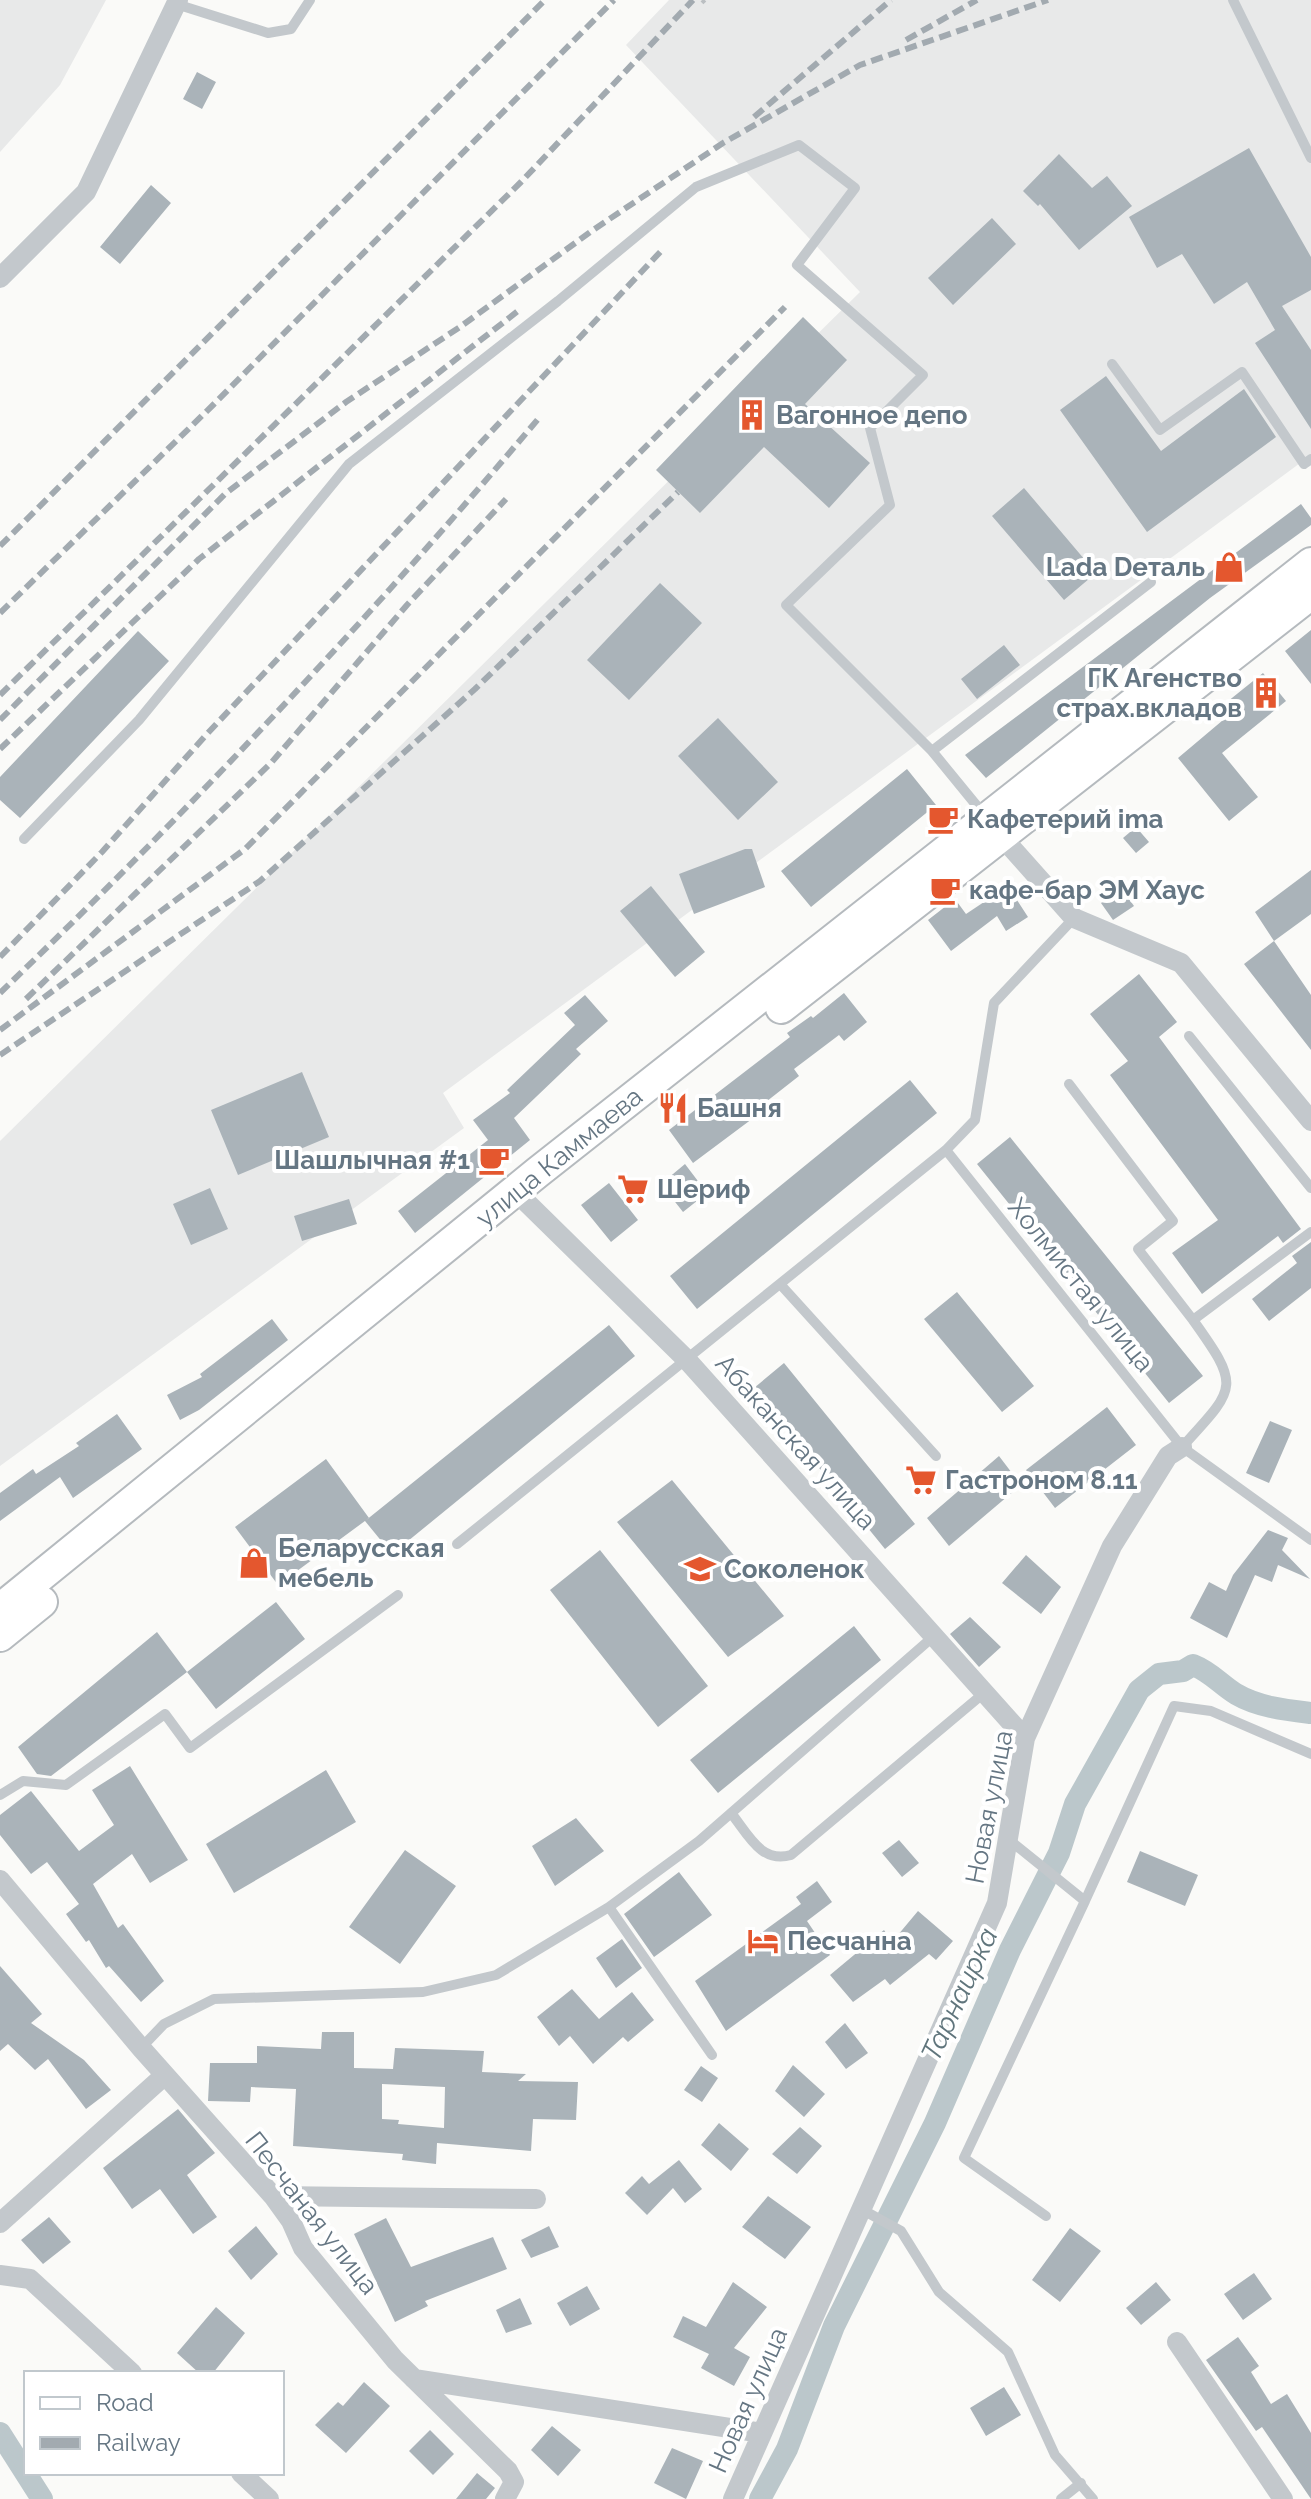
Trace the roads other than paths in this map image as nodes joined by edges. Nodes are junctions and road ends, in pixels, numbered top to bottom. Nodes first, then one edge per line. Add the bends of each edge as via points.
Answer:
1 (310, 0) edge
2 (1233, 0) edge
3 (177, 2) edge
4 (1311, 158) edge
5 (0, 278) edge
6 (1112, 364) dead end
7 (1311, 459) edge
8 (1311, 563) edge
9 (1151, 582) dead end
10 (1311, 594) edge
11 (932, 751) junction
12 (994, 827) junction
13 (24, 839) dead end
14 (1074, 918) junction
15 (1189, 1036) dead end
16 (1069, 1084) dead end
17 (1311, 1121) edge
18 (946, 1150) junction
19 (1311, 1188) edge
20 (522, 1198) junction
21 (1311, 1232) edge
22 (780, 1284) junction
23 (1193, 1320) junction
24 (687, 1360) junction
25 (1182, 1447) junction
26 (936, 1456) dead end
27 (1311, 1540) edge
28 (457, 1544) dead end
29 (398, 1595) dead end
30 (0, 1609) edge
31 (0, 1636) edge
32 (934, 1636) junction
33 (984, 1693) junction
34 (1025, 1738) junction
35 (1311, 1754) edge
36 (0, 1795) edge
37 (731, 1813) junction
38 (1008, 1839) junction
39 (2, 1890) edge
40 (1085, 1901) junction
41 (609, 1907) junction
42 (141, 2048) junction
43 (712, 2055) dead end
44 (165, 2075) junction
45 (273, 2196) junction
46 (536, 2199) dead end
47 (861, 2209) junction
48 (1046, 2216) dead end
49 (0, 2223) edge
50 (0, 2275) edge
51 (1177, 2342) dead end
52 (130, 2371) edge
53 (414, 2379) junction
54 (762, 2433) junction
55 (243, 2475) edge
56 (1081, 2483) junction
57 (269, 2499) edge
58 (505, 2499) edge
59 (733, 2499) edge
60 (1061, 2499) edge
61 (1093, 2499) edge
62 (1283, 2499) edge

1 - 3 lane via 291,29 268,33
2 - 4 lane
3 - 5 street via 86,192
6 - 7 lane via 1160,430 1242,372 1304,464
8 - 12 main road, улица Каммаева
9 - 11 lane
10 - 12 main road, улица Каммаева
11 - 12 lane
11 - 13 lane via 786,605 890,505 870,428 923,375 797,265 855,188 799,145 696,187 349,464 139,720
12 - 14 street
12 - 20 main road, улица Каммаева
14 - 17 street via 1181,963
14 - 18 lane via 994,1003 975,1120
15 - 19 lane
16 - 23 lane via 1173,1221 1138,1249
18 - 22 lane
18 - 25 lane, Холмистая улица
20 - 24 street, Абаканская улица
20 - 30 main road, улица Каммаева
20 - 31 main road, улица Каммаева
21 - 23 lane
22 - 24 lane
22 - 26 lane
23 - 25 lane via 1224,1364 1227,1388 1219,1406
24 - 28 lane
24 - 32 street, Абаканская улица
25 - 27 lane, Холмистая улица
25 - 34 street, Новая улица via 1168,1456 1112,1546
29 - 36 lane via 190,1748 165,1714 66,1785 23,1781
32 - 33 street, Абаканская улица
32 - 37 lane
33 - 34 street, Абаканская улица
33 - 37 lane via 791,1855 771,1857 762,1852
34 - 38 street, Новая улица
35 - 40 lane via 1211,1711 1174,1706
37 - 41 lane
38 - 40 lane
38 - 47 street, Новая улица via 997,1903
39 - 42 street, Песчаная улица
40 - 48 lane via 964,2158
41 - 42 lane via 496,1975 423,1992 214,1999 164,2024
41 - 43 lane
42 - 44 street, Песчаная улица
44 - 45 street, Песчаная улица
44 - 49 street
45 - 46 street
45 - 53 street, Песчаная улица via 303,2248
47 - 54 street, Новая улица
47 - 56 lane via 901,2231 939,2292 1008,2352 1055,2455
50 - 52 street via 30,2279
51 - 62 street
53 - 54 street
53 - 58 street, Песчаная улица via 508,2471 514,2482
54 - 59 street, Новая улица
55 - 57 street
56 - 60 lane
56 - 61 lane

